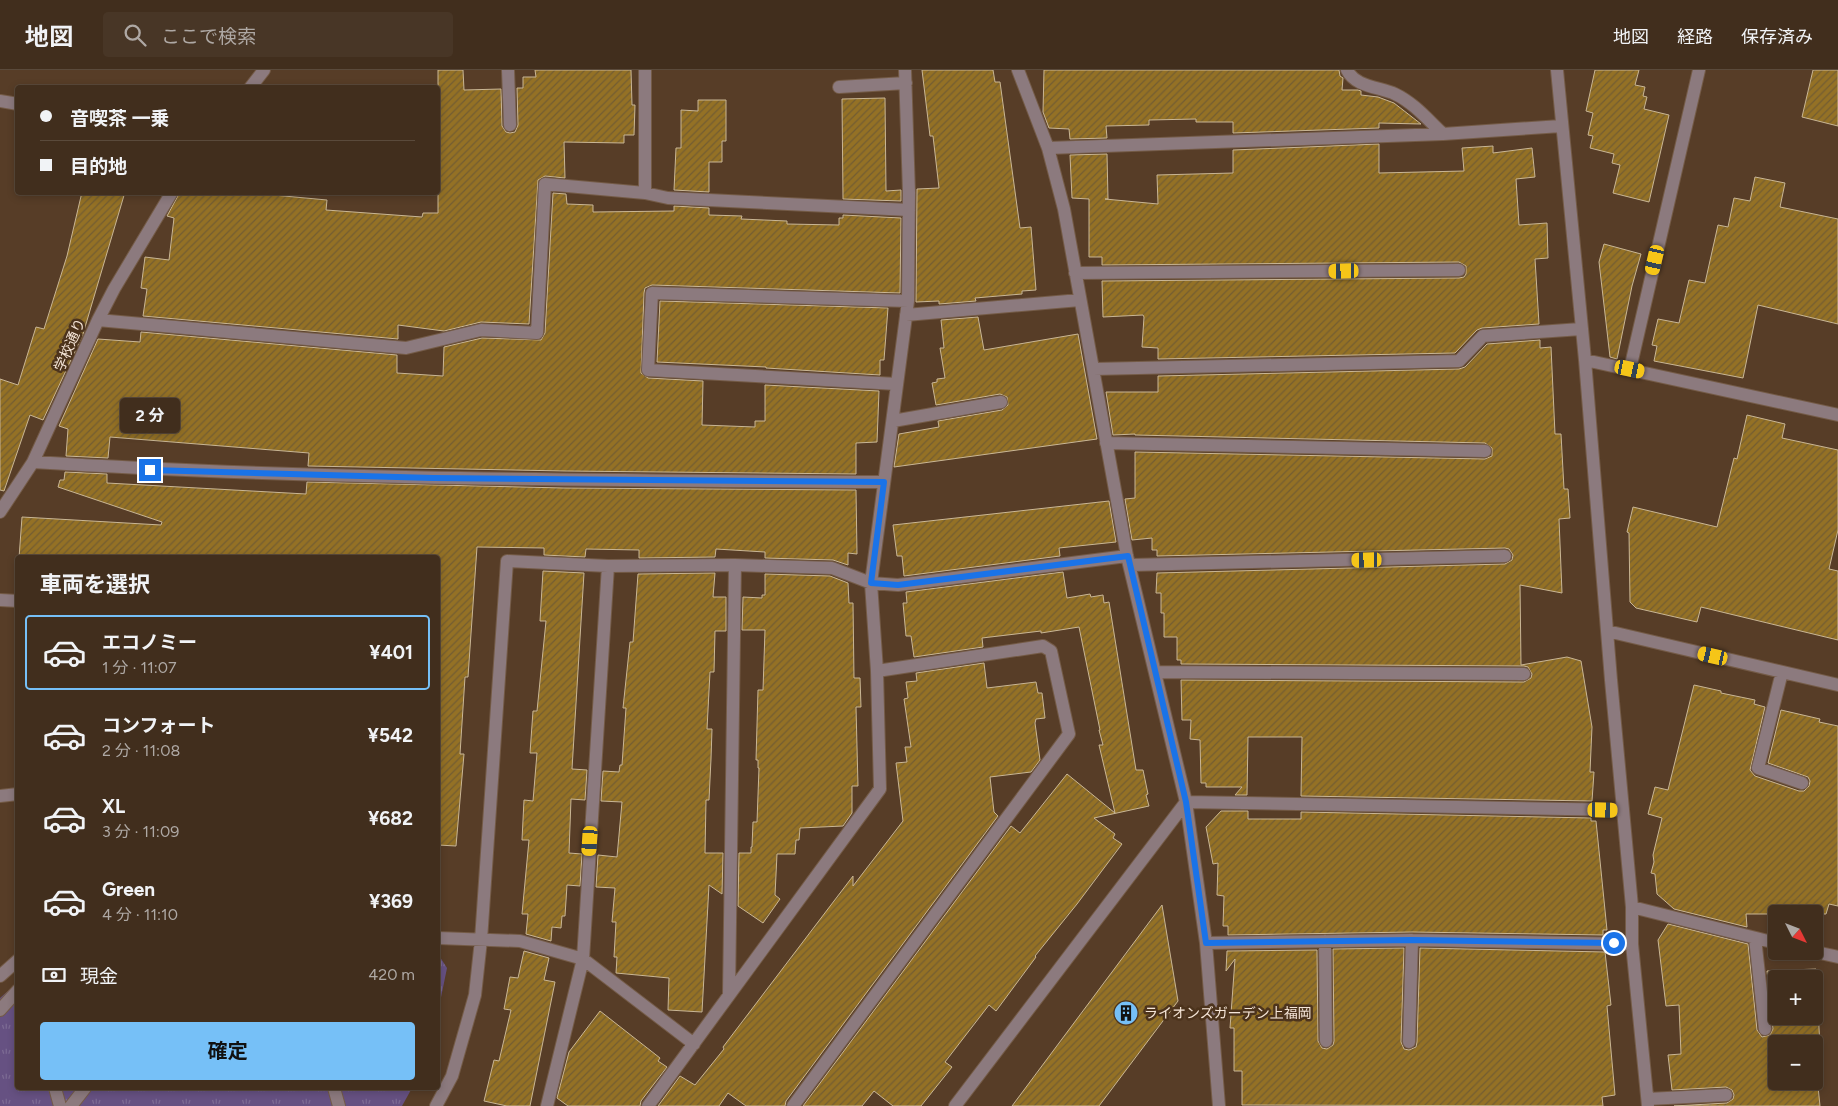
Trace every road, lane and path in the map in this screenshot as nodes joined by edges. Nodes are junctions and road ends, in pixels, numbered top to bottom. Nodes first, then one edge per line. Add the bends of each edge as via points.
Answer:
1 (264, 70) edge
2 (508, 70) edge
3 (645, 70) edge
4 (905, 70) edge
5 (1018, 70) edge
6 (1347, 70) edge
7 (1557, 70) edge
8 (1699, 70) edge
9 (906, 83) junction
10 (252, 85) edge
11 (839, 87) dead end
12 (0, 101) edge
13 (15, 104) edge
14 (510, 125) dead end
15 (1561, 126) junction
16 (1443, 134) junction
17 (1048, 148) junction
18 (645, 193) junction
19 (170, 195) edge
20 (909, 210) junction
21 (1459, 270) dead end
22 (1076, 273) junction
23 (1080, 300) junction
24 (908, 301) junction
25 (906, 315) junction
26 (98, 320) junction
27 (1581, 329) junction
28 (1585, 360) junction
29 (1093, 368) junction
30 (1630, 369) junction
31 (897, 384) junction
32 (1001, 402) dead end
33 (1838, 415) edge
34 (892, 420) junction
35 (1106, 442) junction
36 (1485, 451) dead end
37 (33, 462) junction
38 (884, 482) junction
39 (0, 512) edge
40 (1505, 556) dead end
41 (1129, 560) junction
42 (608, 566) junction
43 (735, 566) junction
44 (871, 583) junction
45 (0, 600) edge
46 (15, 601) edge
47 (1607, 631) junction
48 (876, 671) junction
49 (1155, 672) junction
50 (1782, 672) junction
51 (1524, 674) dead end
52 (1838, 685) edge
53 (1802, 782) dead end
54 (15, 794) edge
55 (0, 796) edge
56 (1186, 802) junction
57 (1623, 810) junction
58 (1632, 907) junction
59 (440, 938) edge
60 (1755, 938) junction
61 (481, 940) junction
62 (1412, 940) junction
63 (1325, 941) junction
64 (1768, 941) edge
65 (1206, 943) junction
66 (1632, 944) junction
67 (1823, 954) edge
68 (1838, 957) edge
69 (583, 959) junction
70 (15, 963) edge
71 (0, 976) edge
72 (729, 994) junction
73 (15, 997) edge
74 (0, 1010) edge
75 (1765, 1029) dead end
76 (1326, 1041) dead end
77 (1409, 1042) dead end
78 (694, 1044) junction
79 (56, 1090) edge
80 (83, 1090) edge
81 (335, 1090) edge
82 (1726, 1095) dead end
83 (1648, 1102) edge
84 (60, 1106) edge
85 (71, 1106) edge
86 (340, 1106) edge
87 (436, 1106) edge
88 (547, 1106) edge
89 (648, 1106) edge
90 (793, 1106) edge
91 (954, 1106) edge
92 (1218, 1106) edge

1 - 10 street
2 - 14 street
3 - 18 street
4 - 9 street
5 - 17 street
6 - 16 street via 1360,82 1395,94 1412,104
7 - 15 street
8 - 30 street
9 - 11 street
9 - 20 street
12 - 13 street
15 - 16 street
15 - 27 street
16 - 17 street
17 - 22 street
18 - 20 street via 668,198
18 - 26 street via 545,184 537,333 480,330 406,348
19 - 26 street, 学校通り
20 - 24 street
21 - 22 street
22 - 23 street
23 - 25 street
23 - 29 street
24 - 25 street
24 - 31 street via 652,293 648,370
25 - 31 street
26 - 37 street, 学校通り
27 - 28 street
27 - 29 street via 1483,336 1458,361
28 - 30 street
28 - 47 street
29 - 35 street
30 - 33 street
31 - 34 street
32 - 34 street
34 - 38 street
35 - 36 street
35 - 41 street
37 - 38 street via 169,471 433,478
37 - 39 street, 学校通り
38 - 44 street
40 - 41 street
41 - 44 street via 898,585
41 - 49 street
42 - 43 street
42 - 61 street via 507,561
42 - 69 street
43 - 44 street via 832,568
43 - 72 street
44 - 48 street
45 - 46 street
47 - 50 street
47 - 57 street
48 - 72 street via 880,789
48 - 90 street via 1043,646 1051,651 1069,734
49 - 51 street
49 - 56 street
50 - 52 street
50 - 53 street via 1758,768
54 - 55 street
56 - 57 street
56 - 65 street
56 - 91 street
57 - 58 street
58 - 60 street
58 - 66 street
59 - 61 street
60 - 64 street
60 - 75 street
61 - 69 street via 520,941
61 - 87 street via 475,995 452,1076
62 - 63 street
62 - 66 street
62 - 77 street
63 - 65 street
63 - 76 street
65 - 92 street
66 - 83 street
67 - 68 street
69 - 78 street
69 - 88 street
70 - 71 street
72 - 78 street
73 - 74 street
78 - 89 street
79 - 84 street
80 - 85 street
81 - 86 street
82 - 83 street

